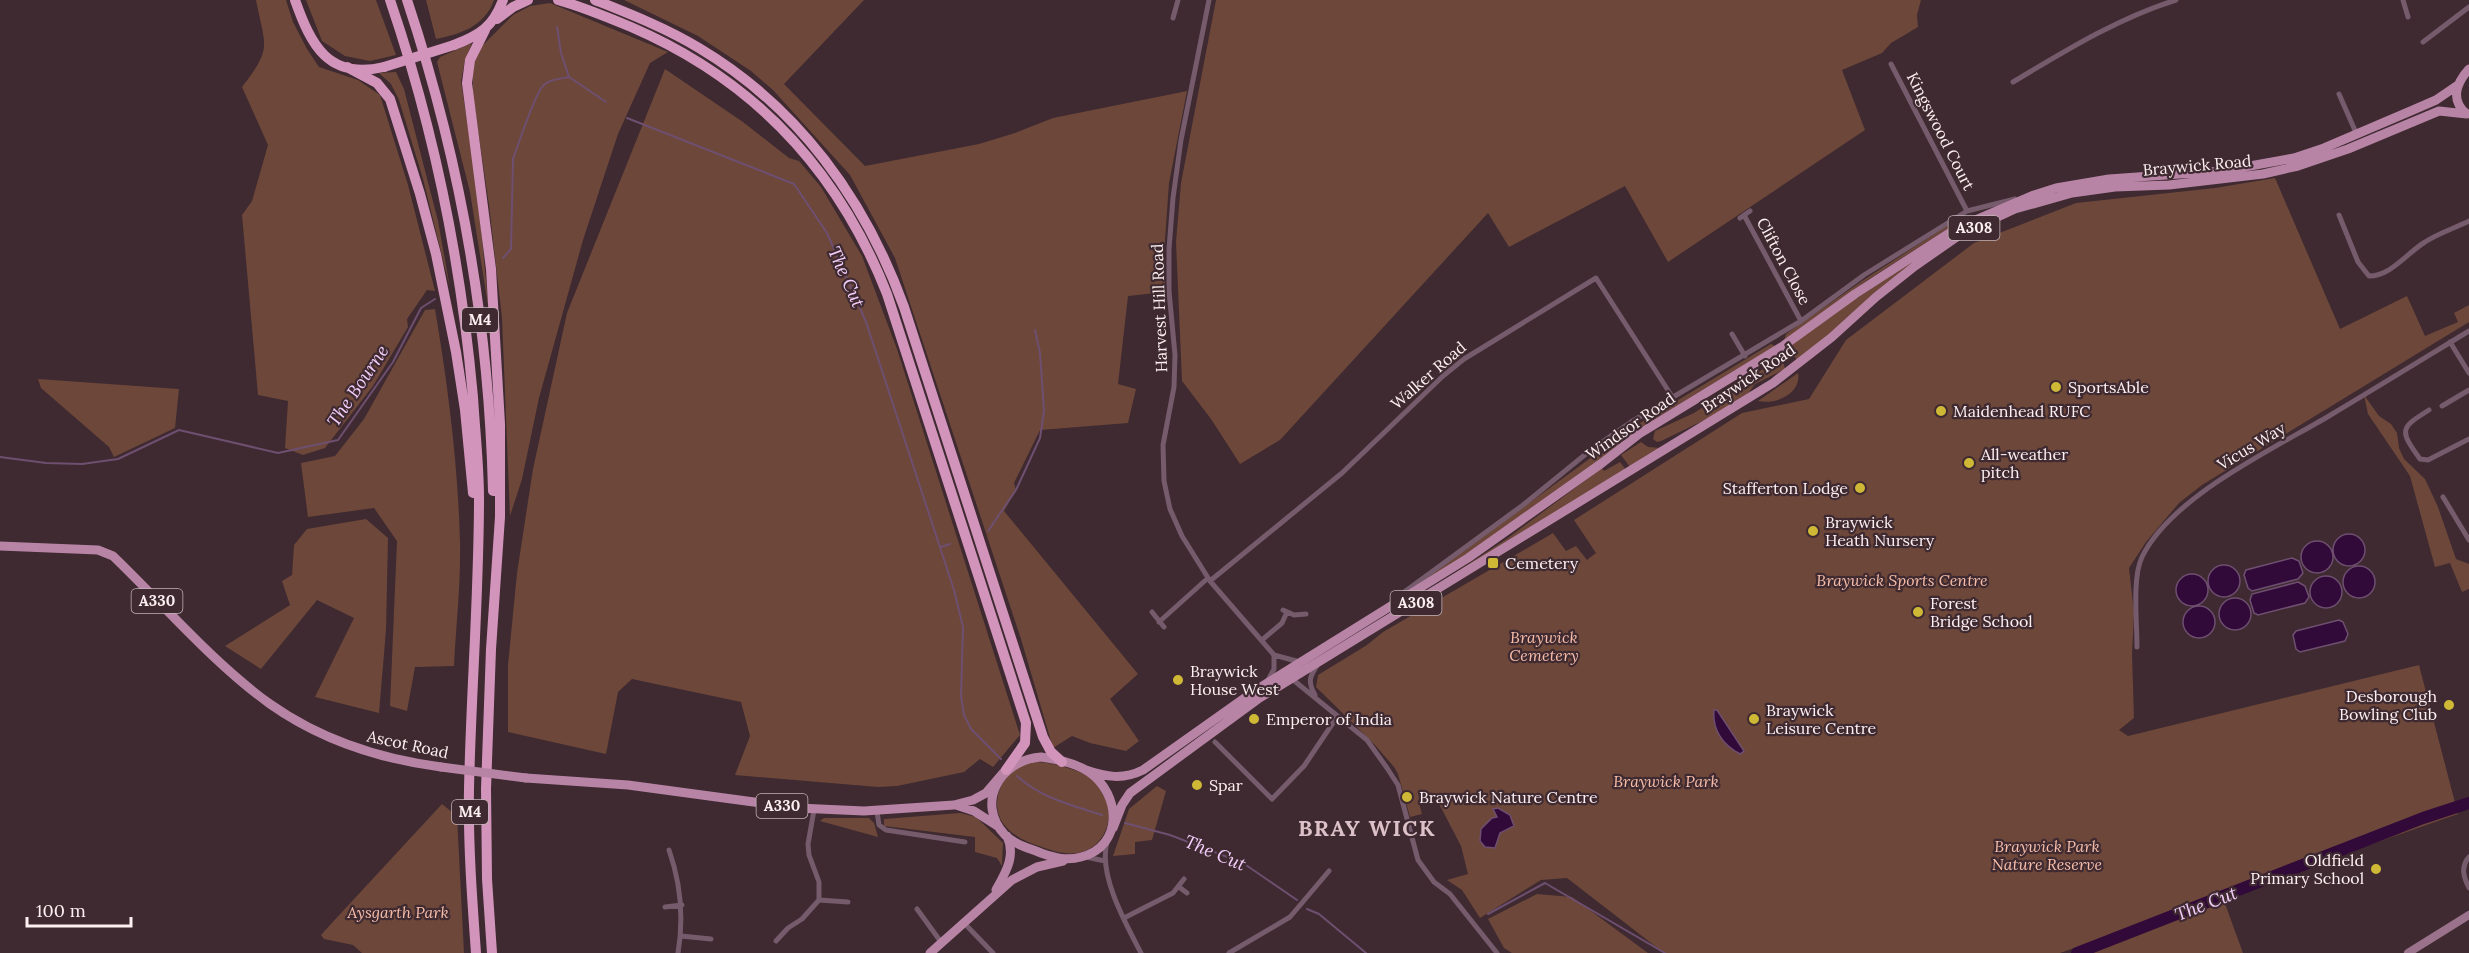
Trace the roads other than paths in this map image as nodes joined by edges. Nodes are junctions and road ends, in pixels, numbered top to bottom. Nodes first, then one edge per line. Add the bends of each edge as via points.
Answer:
1 (295, 0) edge
2 (390, 0) edge
3 (407, 0) edge
4 (503, 0) edge
5 (528, 0) edge
6 (558, 0) edge
7 (595, 0) edge
8 (1178, 0) edge
9 (1209, 0) edge
10 (2176, 0) edge
11 (2403, 0) edge
12 (2469, 7) edge
13 (2408, 17) dead end
14 (1173, 18) dead end
15 (487, 29) junction
16 (2427, 41) dead end
17 (1891, 64) dead end
18 (347, 68) junction
19 (2469, 69) edge
20 (2014, 82) dead end
21 (2458, 85) junction
22 (2339, 94) dead end
23 (2468, 114) edge
24 (2357, 135) junction
25 (2222, 171) joint
26 (2034, 195) junction
27 (1750, 211) dead end
28 (1966, 211) junction
29 (2339, 215) dead end
30 (2469, 221) edge
31 (1801, 321) junction
32 (2469, 331) edge
33 (1732, 334) dead end
34 (2450, 342) junction
35 (1745, 356) junction
36 (2469, 373) edge
37 (2469, 390) edge
38 (1673, 398) junction
39 (2442, 406) dead end
40 (2429, 410) dead end
41 (2469, 439) edge
42 (2443, 497) dead end
43 (2469, 522) edge
44 (2462, 527) junction
45 (478, 528) junction
46 (2469, 540) edge
47 (0, 546) edge
48 (1209, 579) junction
49 (1152, 612) dead end
50 (1306, 614) dead end
51 (1370, 618) junction
52 (1262, 640) junction
53 (2137, 647) dead end
54 (491, 649) junction
55 (1274, 655) junction
56 (1320, 661) junction
57 (1300, 662) junction
58 (1292, 678) junction
59 (1266, 683) junction
60 (1316, 696) junction
61 (1337, 717) junction
62 (1215, 742) dead end
63 (1062, 762) junction
64 (1086, 770) junction
65 (1005, 771) junction
66 (954, 805) junction
67 (814, 810) junction
68 (877, 811) junction
69 (999, 827) junction
70 (1112, 831) junction
71 (1007, 836) junction
72 (965, 842) dead end
73 (669, 850) dead end
74 (679, 856) dead end
75 (1083, 857) junction
76 (2469, 857) edge
77 (672, 859) junction
78 (1069, 859) junction
79 (1105, 861) junction
80 (1329, 871) dead end
81 (1184, 879) dead end
82 (1179, 887) junction
83 (2469, 888) edge
84 (1187, 893) dead end
85 (993, 894) junction
86 (819, 900) junction
87 (848, 902) dead end
88 (682, 905) junction
89 (665, 907) dead end
90 (917, 909) dead end
91 (2469, 915) edge
92 (1124, 918) junction
93 (963, 922) junction
94 (681, 936) junction
95 (711, 939) dead end
96 (776, 941) dead end
97 (940, 942) junction
98 (476, 953) edge
99 (492, 953) edge
100 (678, 953) edge
101 (930, 953) edge
102 (993, 953) edge
103 (1141, 953) edge
104 (1229, 953) edge
105 (1497, 953) edge
106 (2408, 953) edge

1 - 18 highway, M4 via 317,48
2 - 45 highway, M4 via 430,137 455,255 471,376
3 - 54 highway, M4 via 452,159 479,308 492,460
4 - 15 highway, M4
5 - 15 highway via 507,11
6 - 65 highway via 658,40 722,77 791,137 847,210 887,294 1026,723 1023,746
7 - 63 highway via 681,38 750,83 810,141 859,207 904,307 1043,737
8 - 14 street
9 - 48 street, Harvest Hill Road via 1173,198 1169,260 1174,387 1163,445 1170,509
10 - 20 street via 2109,28
11 - 13 street
12 - 16 street
15 - 18 highway, bridge via 454,45 384,67
15 - 54 highway, M4 via 470,60 466,83 491,269 499,413 500,518
17 - 28 street, Kingswood Court
18 - 45 highway, M4 via 378,83 390,99 420,194 456,352
19 - 21 main road, A308
21 - 23 main road, A308 via 2457,99
21 - 24 main road, Braywick Road / A308 via 2436,100
22 - 24 street
23 - 56 main road, Braywick Road / A308 via 2439,111 2298,166 2263,174 2072,193 2015,209 1961,234 1915,266 1832,338 1773,382
24 - 25 main road, Braywick Road / A308 via 2294,158
25 - 26 main road, Windsor Road / A308 via 2109,179
26 - 28 street, Braywick Road
26 - 51 main road, Windsor Road / A308 via 1957,228 1903,262 1782,346 1639,434 1468,558
27 - 31 street, Clifton Close via 1742,216
28 - 31 street, Braywick Road via 1864,275
29 - 30 street via 2358,262 2369,276 2390,269 2424,242
31 - 35 street, Braywick Road
32 - 34 street, Vicus Way
33 - 35 street
34 - 36 street
34 - 53 street, Vicus Way via 2219,480 2181,510 2154,537 2141,558 2136,578
35 - 38 street, Braywick Road
37 - 39 street
38 - 48 street, Walker Road via 1596,278 1464,358 1342,473
38 - 51 street, Braywick Road via 1592,449
40 - 41 street via 2408,424 2405,431 2418,457 2425,460
42 - 44 street
43 - 44 street
44 - 46 street
45 - 98 highway, M4 via 469,791
47 - 67 main road, Ascot Road / A330, bridge via 98,550 112,556 251,689 311,728 357,748 441,767 628,785
48 - 49 street via 1162,625
48 - 52 street, Harvest Hill Road
50 - 52 street via 1285,611 1282,623
51 - 57 main road, Windsor Road / A308
52 - 55 street, Harvest Hill Road
54 - 99 highway, M4 via 486,821
55 - 57 street
55 - 59 street via 1274,669
56 - 58 main road, Braywick Road / A308
56 - 60 street via 1309,677
57 - 59 main road, Windsor Road / A308
58 - 60 street
58 - 70 main road, Braywick Road / A308 via 1231,717 1134,789 1122,805
59 - 64 main road, Windsor Road / A308 via 1138,773 1116,777
60 - 61 street
61 - 62 street via 1304,766 1272,799
61 - 105 street via 1367,740 1388,768 1398,785 1418,860
63 - 64 main road
63 - 65 main road via 1035,758
64 - 70 main road via 1110,795 1114,807
65 - 66 main road, Ascot Road / A330 via 983,796
65 - 69 main road via 993,800
66 - 68 main road, Ascot Road / A330
66 - 69 main road, Ascot Road / A330 via 974,811
67 - 68 main road, Ascot Road / A330
67 - 86 street via 808,844 819,882
68 - 72 street via 879,825 886,830
69 - 71 main road
70 - 75 main road via 1101,847
70 - 79 street
71 - 78 main road via 1024,847
71 - 85 main road via 1010,861
73 - 77 street
74 - 77 street
75 - 78 main road
75 - 79 street
76 - 83 street via 2463,877
77 - 88 street
78 - 85 main road via 1029,870
79 - 92 street
80 - 104 street via 1290,917
81 - 82 street
82 - 84 street
82 - 92 street
85 - 93 main road
86 - 87 street
86 - 96 street via 802,919 785,926
88 - 89 street
88 - 94 street
90 - 97 street
91 - 106 main road
92 - 103 street
93 - 97 main road
93 - 102 street
94 - 95 street
94 - 100 street
97 - 101 main road

